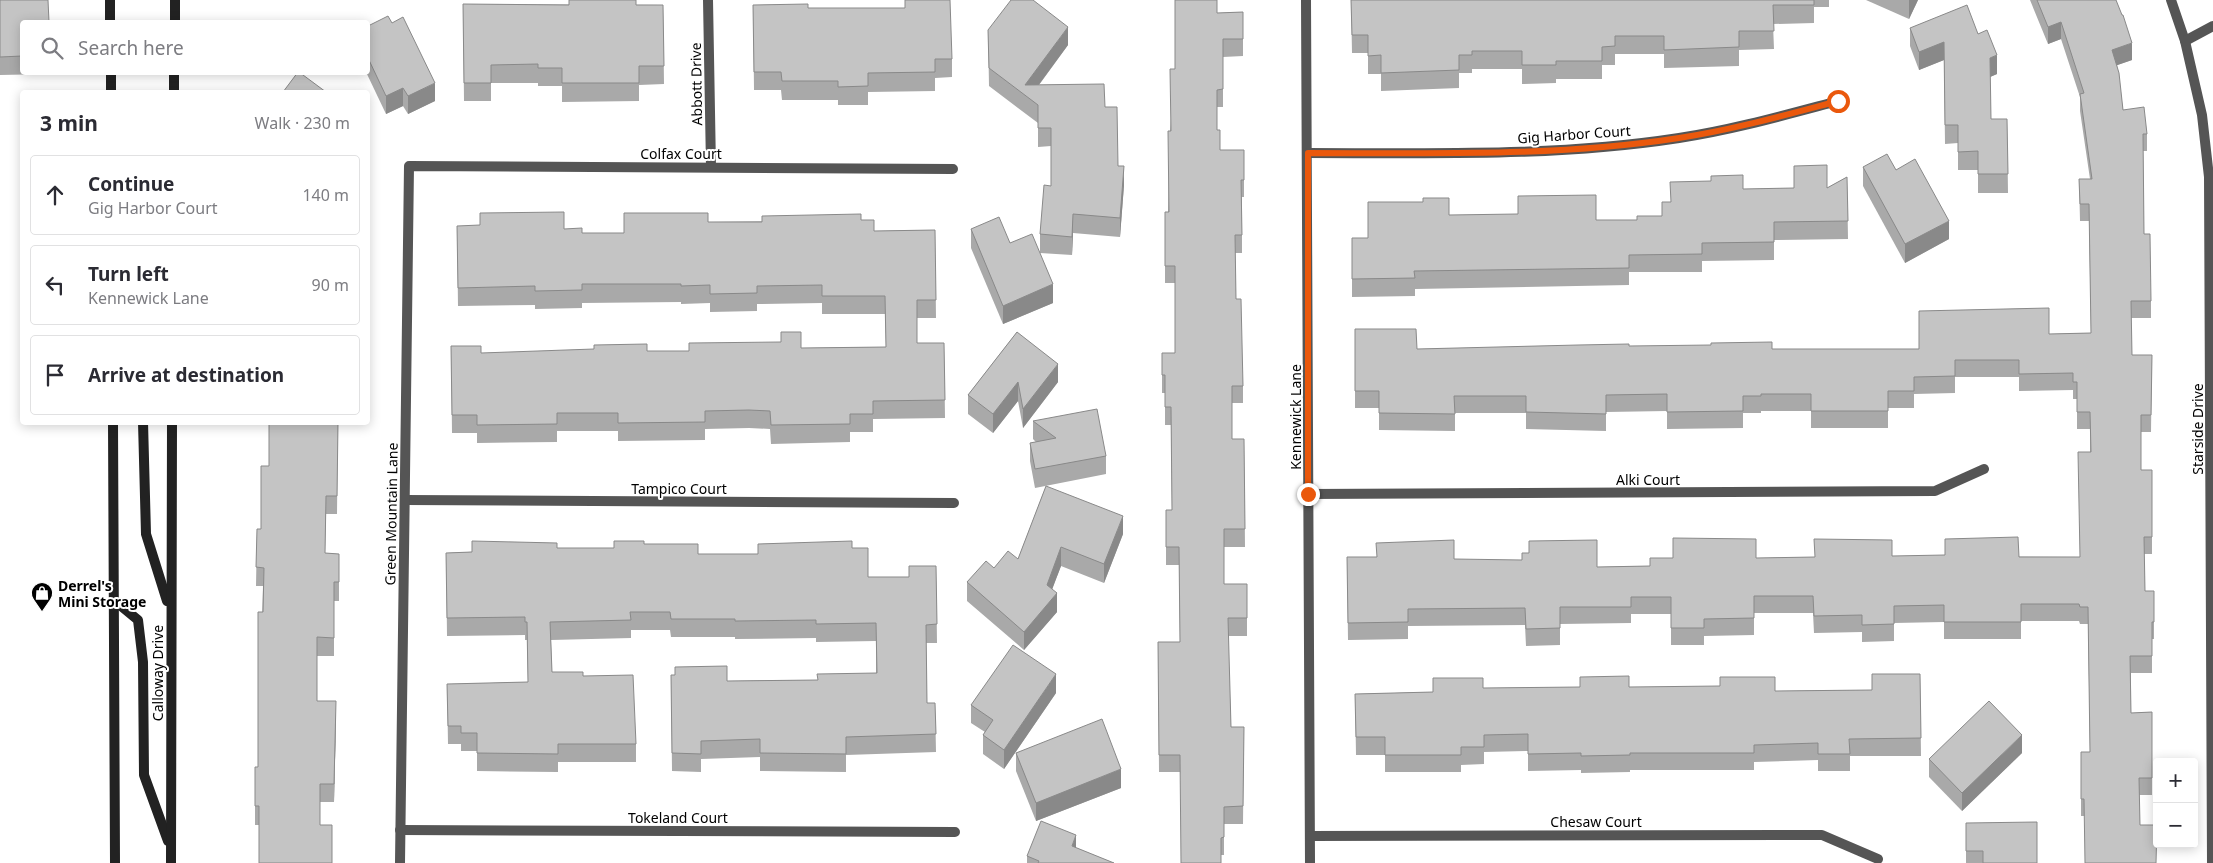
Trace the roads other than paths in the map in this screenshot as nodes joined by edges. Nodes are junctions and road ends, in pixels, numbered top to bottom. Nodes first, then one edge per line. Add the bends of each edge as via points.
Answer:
1 (110, 0) edge
2 (175, 0) edge
3 (708, 0) edge
4 (1306, 0) edge
5 (2171, 0) edge
6 (110, 20) edge
7 (175, 20) edge
8 (2213, 26) edge
9 (2185, 41) junction
10 (110, 75) edge
11 (174, 75) edge
12 (111, 90) edge
13 (174, 90) edge
14 (1838, 101) dead end
15 (1308, 153) junction
16 (409, 166) joint
17 (711, 167) junction
18 (953, 168) dead end
19 (2212, 313) edge
20 (114, 425) edge
21 (143, 425) edge
22 (172, 425) edge
23 (1984, 469) dead end
24 (1308, 494) junction
25 (405, 500) junction
26 (954, 503) dead end
27 (115, 601) junction
28 (171, 611) junction
29 (2212, 671) edge
30 (400, 830) junction
31 (955, 832) dead end
32 (1310, 836) junction
33 (171, 849) junction
34 (1878, 858) dead end
35 (114, 863) edge
36 (171, 863) edge
37 (400, 863) edge
38 (1310, 863) edge
39 (2212, 863) edge

1 - 6 main road
2 - 7 main road
3 - 17 street, Abbott Drive
4 - 15 street, Kennewick Lane
5 - 9 street, Starside Drive
8 - 9 street
9 - 19 street, Starside Drive via 2202,115 2209,177
10 - 12 main road
11 - 13 main road
14 - 15 street, Gig Harbor Court via 1680,138 1597,148 1514,152
15 - 24 street, Kennewick Lane
16 - 17 street, Colfax Court
16 - 25 street, Green Mountain Lane
17 - 18 street, Colfax Court
19 - 29 street, Starside Drive
20 - 27 main road
21 - 28 main road via 146,534
22 - 28 main road, Calloway Drive
23 - 24 street, Alki Court via 1935,491
24 - 32 street, Kennewick Lane
25 - 26 street, Tampico Court
25 - 30 street, Green Mountain Lane
27 - 33 main road via 138,620 143,662 144,775
27 - 35 main road
28 - 33 main road, Calloway Drive
29 - 39 street, Starside Drive
30 - 31 street, Tokeland Court
30 - 37 street, Green Mountain Lane
32 - 34 street, Chesaw Court via 1822,835
32 - 38 street, Kennewick Lane
33 - 36 main road, Calloway Drive

